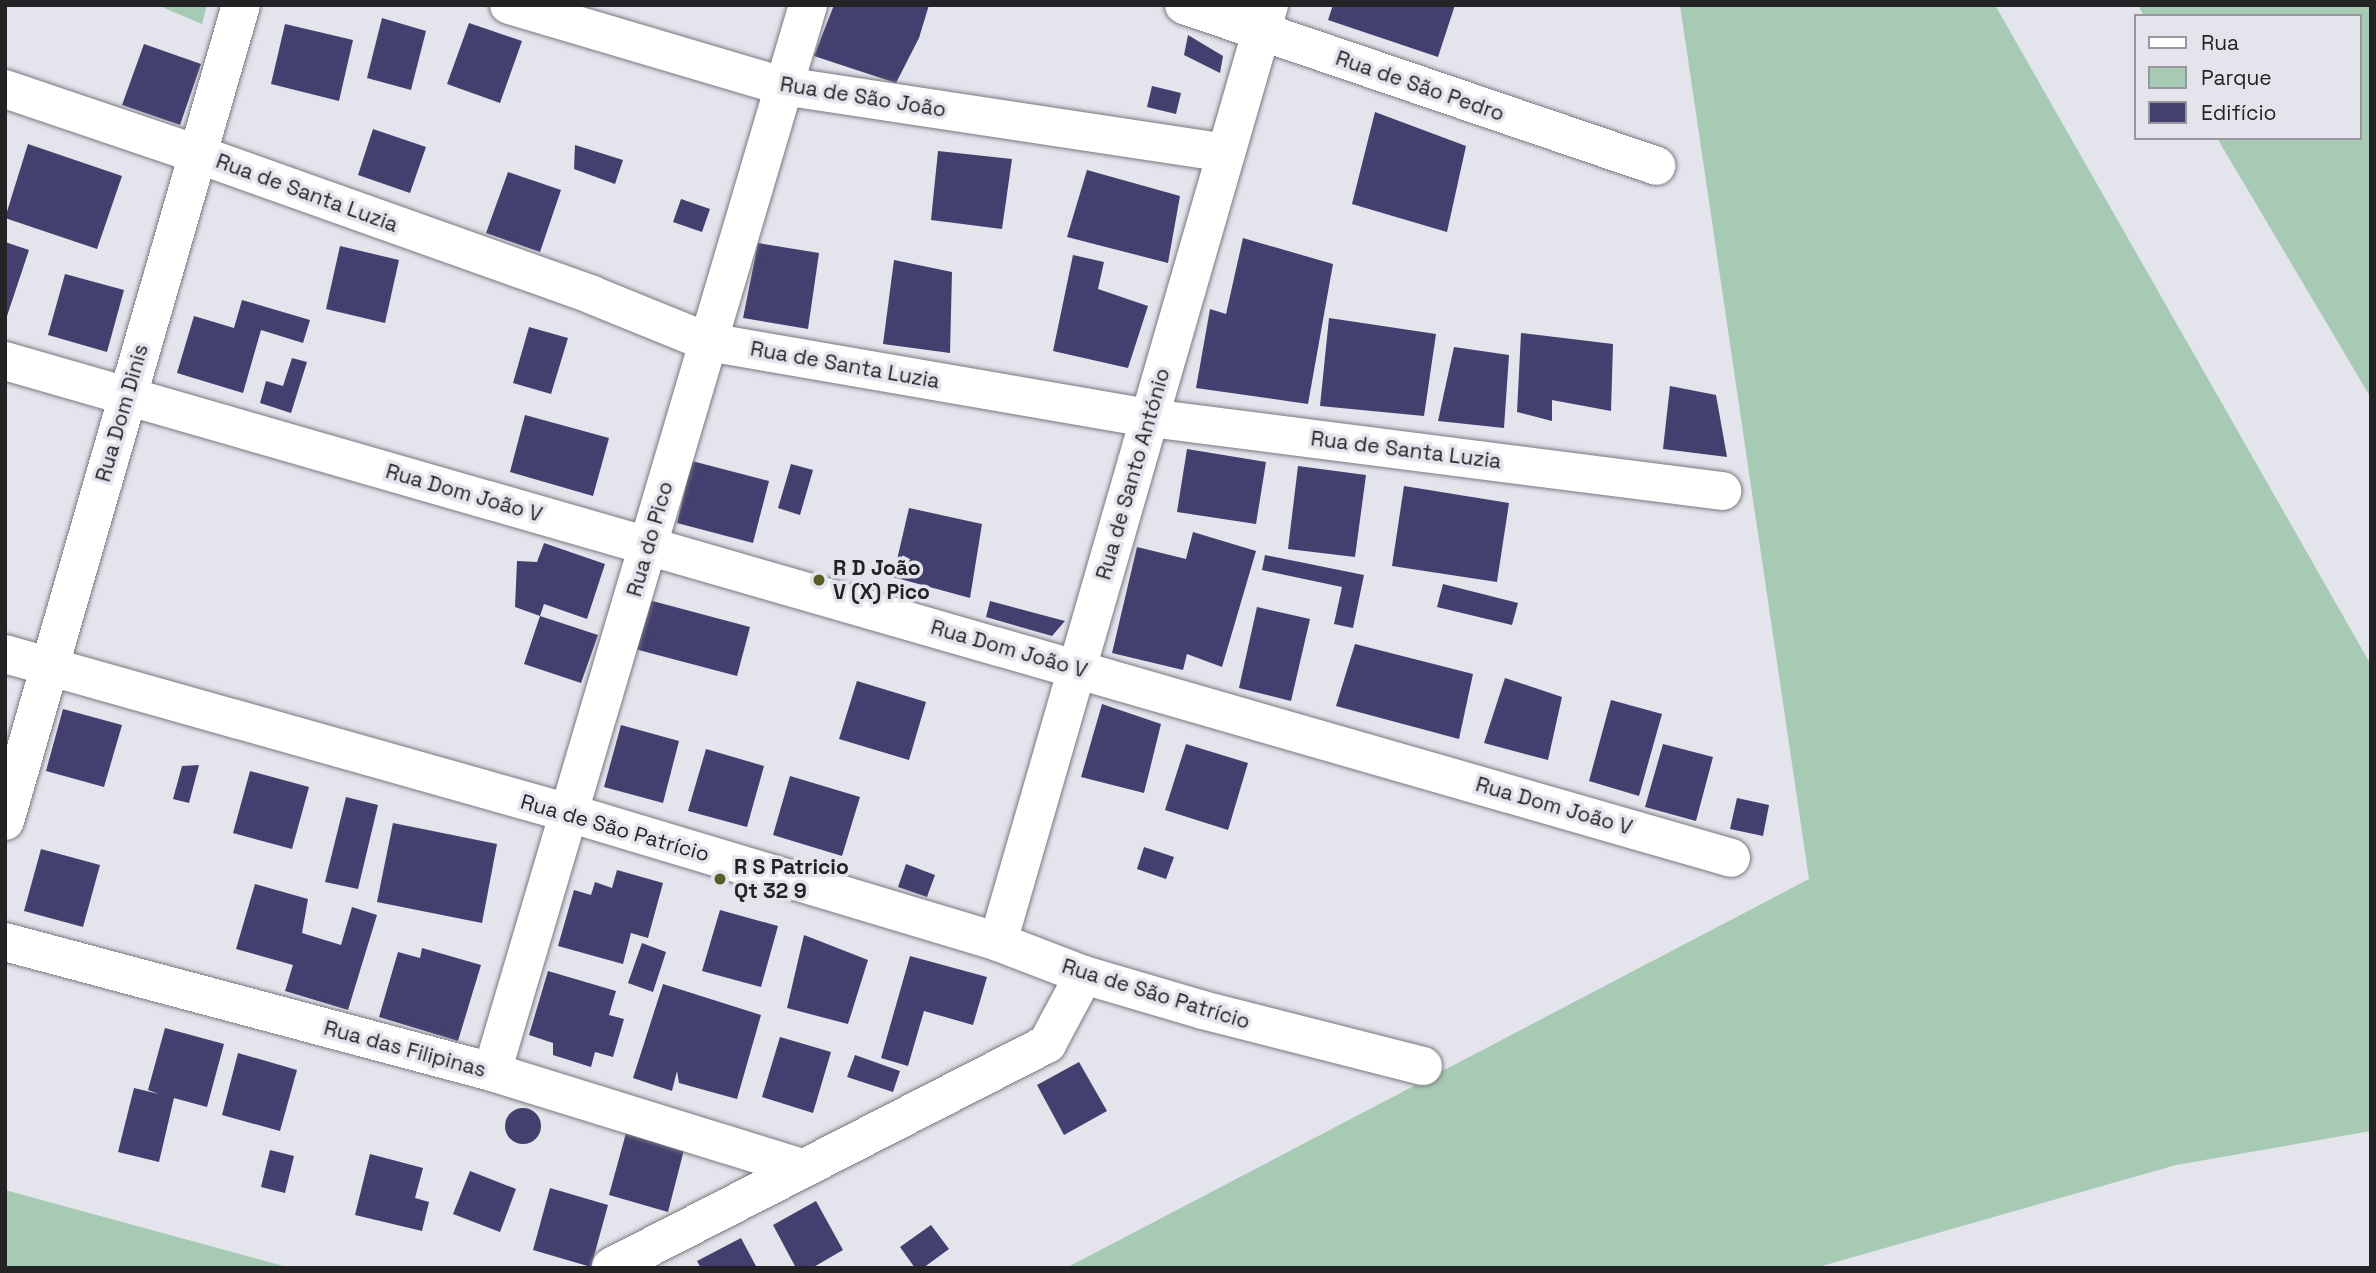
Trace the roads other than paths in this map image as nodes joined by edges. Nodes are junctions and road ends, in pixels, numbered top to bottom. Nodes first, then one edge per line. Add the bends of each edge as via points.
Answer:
1 (241, 5) edge
2 (509, 5) edge
3 (808, 5) edge
4 (1184, 5) edge
5 (1266, 18) edge
6 (783, 86) junction
7 (5, 89) edge
8 (1226, 153) junction
9 (198, 154) junction
10 (1656, 166) dead end
11 (708, 342) junction
12 (5, 361) edge
13 (127, 397) junction
14 (1150, 418) junction
15 (1722, 491) dead end
16 (648, 545) junction
17 (5, 654) edge
18 (47, 667) junction
19 (1077, 668) junction
20 (569, 813) junction
21 (5, 821) edge
22 (1731, 858) dead end
23 (5, 942) edge
24 (998, 942) junction
25 (1084, 975) junction
26 (1423, 1066) dead end
27 (492, 1072) junction
28 (802, 1168) junction
29 (611, 1267) edge

1 - 9 street, Rua Dom Dinis
2 - 6 street, Rua de São João
3 - 6 street, Rua do Pico
4 - 5 street, Rua de São Pedro
5 - 8 street, Rua de Santo António
5 - 10 street, Rua de São Pedro
6 - 8 street, Rua de São João
6 - 11 street, Rua do Pico
7 - 9 street, Rua de Santa Luzia
8 - 14 street, Rua de Santo António
9 - 11 street, Rua de Santa Luzia via 592,295
9 - 13 street, Rua Dom Dinis
11 - 14 street, Rua de Santa Luzia
11 - 16 street, Rua do Pico
12 - 13 street, Rua Dom João V
13 - 16 street, Rua Dom João V
13 - 18 street, Rua Dom Dinis
14 - 15 street, Rua de Santa Luzia
14 - 19 street, Rua de Santo António
16 - 19 street, Rua Dom João V
16 - 20 street, Rua do Pico
17 - 18 street, Rua de São Patrício
18 - 20 street, Rua de São Patrício
18 - 21 street, Rua Dom Dinis
19 - 22 street, Rua Dom João V
19 - 24 street, Rua de Santo António
20 - 24 street, Rua de São Patrício
20 - 27 street, Rua do Pico
23 - 27 street, Rua das Filipinas
24 - 25 street, Rua de São Patrício
25 - 26 street, Rua de São Patrício
25 - 28 street via 1047,1044
27 - 28 street, Rua das Filipinas
28 - 29 street

